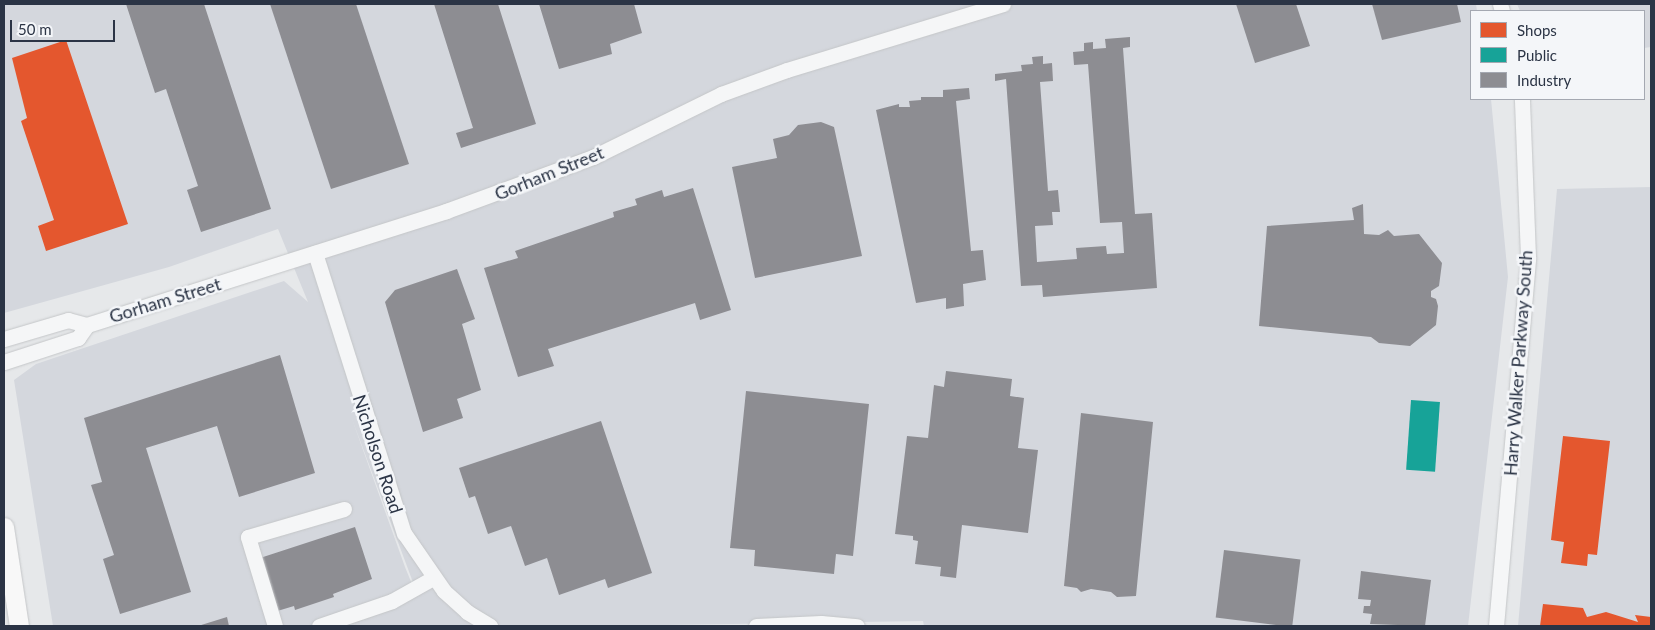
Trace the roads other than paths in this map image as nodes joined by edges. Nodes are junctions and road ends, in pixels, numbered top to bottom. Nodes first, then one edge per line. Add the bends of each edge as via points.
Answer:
1 (1003, 4) edge
2 (1522, 100) edge
3 (315, 253) junction
4 (87, 324) junction
5 (4, 339) edge
6 (4, 362) edge
7 (344, 508) dead end
8 (4, 527) edge
9 (433, 578) junction
10 (19, 626) edge
11 (275, 626) edge
12 (318, 626) edge
13 (490, 626) edge
14 (756, 626) edge
15 (857, 626) edge
16 (1496, 626) edge

1 - 3 street, Gorham Street via 778,73 721,94 593,157 544,177
2 - 16 street, Harry Walker Parkway South via 1528,257
3 - 4 street, Gorham Street
3 - 9 street, Nicholson Road via 404,533
4 - 5 street, Gorham Street via 68,320
4 - 6 street, Gorham Street via 78,338
7 - 11 street via 248,537
8 - 10 main road
9 - 12 street via 392,601
9 - 13 street, Nicholson Road via 467,612
14 - 15 street via 821,623

